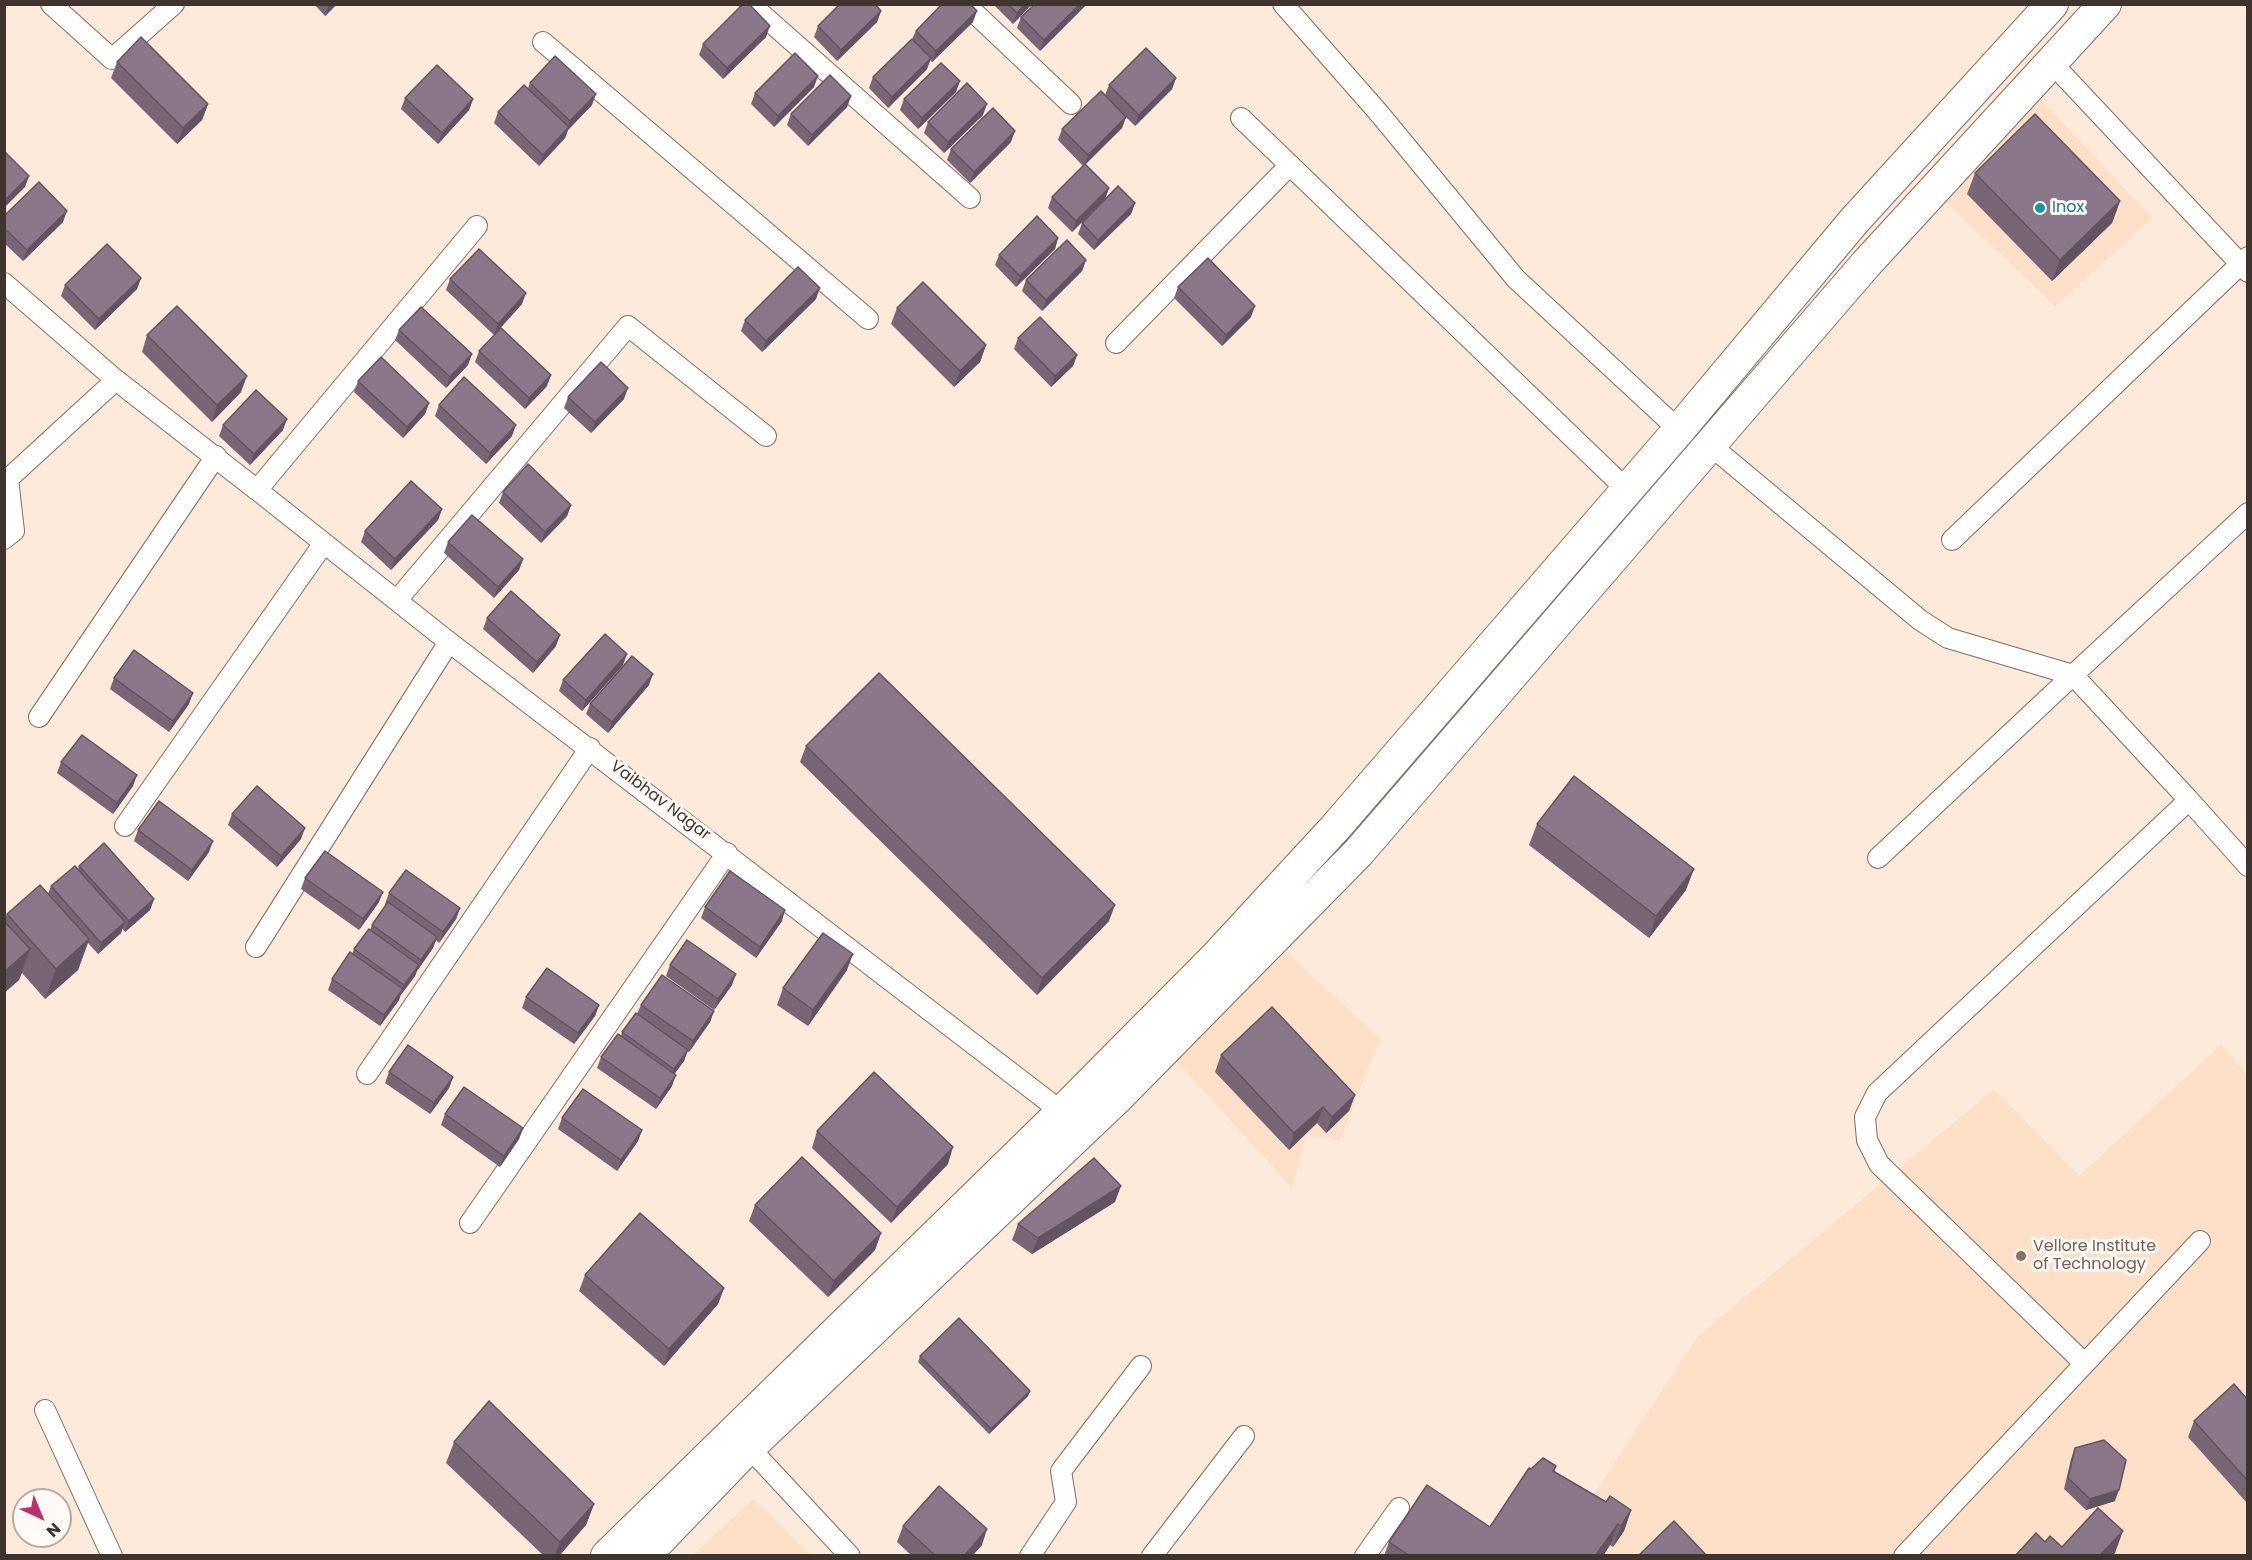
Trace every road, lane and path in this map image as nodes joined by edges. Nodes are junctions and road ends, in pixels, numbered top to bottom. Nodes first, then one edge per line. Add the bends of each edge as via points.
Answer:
1 (51, 4) edge
2 (174, 4) edge
3 (750, 4) edge
4 (965, 4) edge
5 (1283, 4) edge
6 (2052, 4) edge
7 (2104, 4) edge
8 (543, 42) dead end
9 (2050, 61) junction
10 (1071, 104) dead end
11 (1241, 118) dead end
12 (1290, 165) junction
13 (970, 198) dead end
14 (477, 226) dead end
15 (2245, 264) edge
16 (4, 283) edge
17 (868, 319) dead end
18 (1116, 343) dead end
19 (116, 380) junction
20 (1679, 430) junction
21 (766, 435) dead end
22 (1710, 445) junction
23 (216, 456) junction
24 (1626, 489) junction
25 (257, 490) junction
26 (2247, 513) edge
27 (4, 539) edge
28 (1952, 540) dead end
29 (324, 543) junction
30 (398, 599) junction
31 (449, 642) junction
32 (2073, 675) junction
33 (39, 717) dead end
34 (590, 748) junction
35 (2189, 800) junction
36 (125, 826) dead end
37 (727, 853) junction
38 (1878, 858) dead end
39 (2247, 866) edge
40 (256, 947) dead end
41 (368, 1074) dead end
42 (1062, 1112) junction
43 (470, 1223) dead end
44 (2200, 1241) dead end
45 (2083, 1362) junction
46 (1141, 1366) dead end
47 (45, 1410) dead end
48 (1244, 1436) dead end
49 (742, 1440) junction
50 (1399, 1508) dead end
51 (112, 1556) edge
52 (607, 1556) edge
53 (644, 1556) edge
54 (850, 1556) edge
55 (1030, 1556) edge
56 (1152, 1556) edge
57 (1365, 1556) edge
58 (1904, 1556) edge

1 - 2 street via 112,59
3 - 13 street
4 - 10 street
5 - 20 street via 1516,279
6 - 20 main road via 1854,221
7 - 9 main road
8 - 17 street
9 - 15 street
9 - 22 main road via 1866,264
11 - 12 street
12 - 18 street
12 - 24 street
14 - 25 street
15 - 28 street
16 - 19 street, Vaibhav Nagar
19 - 23 street, Vaibhav Nagar
19 - 27 street via 8,479 14,531
20 - 24 main road
21 - 30 street via 628,326
22 - 32 street via 1920,620 1948,638
22 - 49 main road via 1359,852 1115,1100
23 - 25 street, Vaibhav Nagar
23 - 33 street
24 - 42 main road via 1334,830 1214,959
25 - 29 street, Vaibhav Nagar
26 - 32 street
29 - 30 street, Vaibhav Nagar
29 - 36 street
30 - 31 street, Vaibhav Nagar
31 - 34 street, Vaibhav Nagar
31 - 40 street
32 - 35 street
32 - 38 street
34 - 37 street, Vaibhav Nagar
34 - 41 street
35 - 39 street
35 - 45 street via 1877,1093 1865,1117 1867,1140 1879,1164
37 - 42 street, Vaibhav Nagar
37 - 43 street
42 - 49 main road
44 - 45 street
45 - 58 street
46 - 55 street via 1061,1471 1066,1502
47 - 51 street
48 - 56 street
49 - 52 main road via 633,1527
49 - 53 main road
49 - 54 street
50 - 57 street

